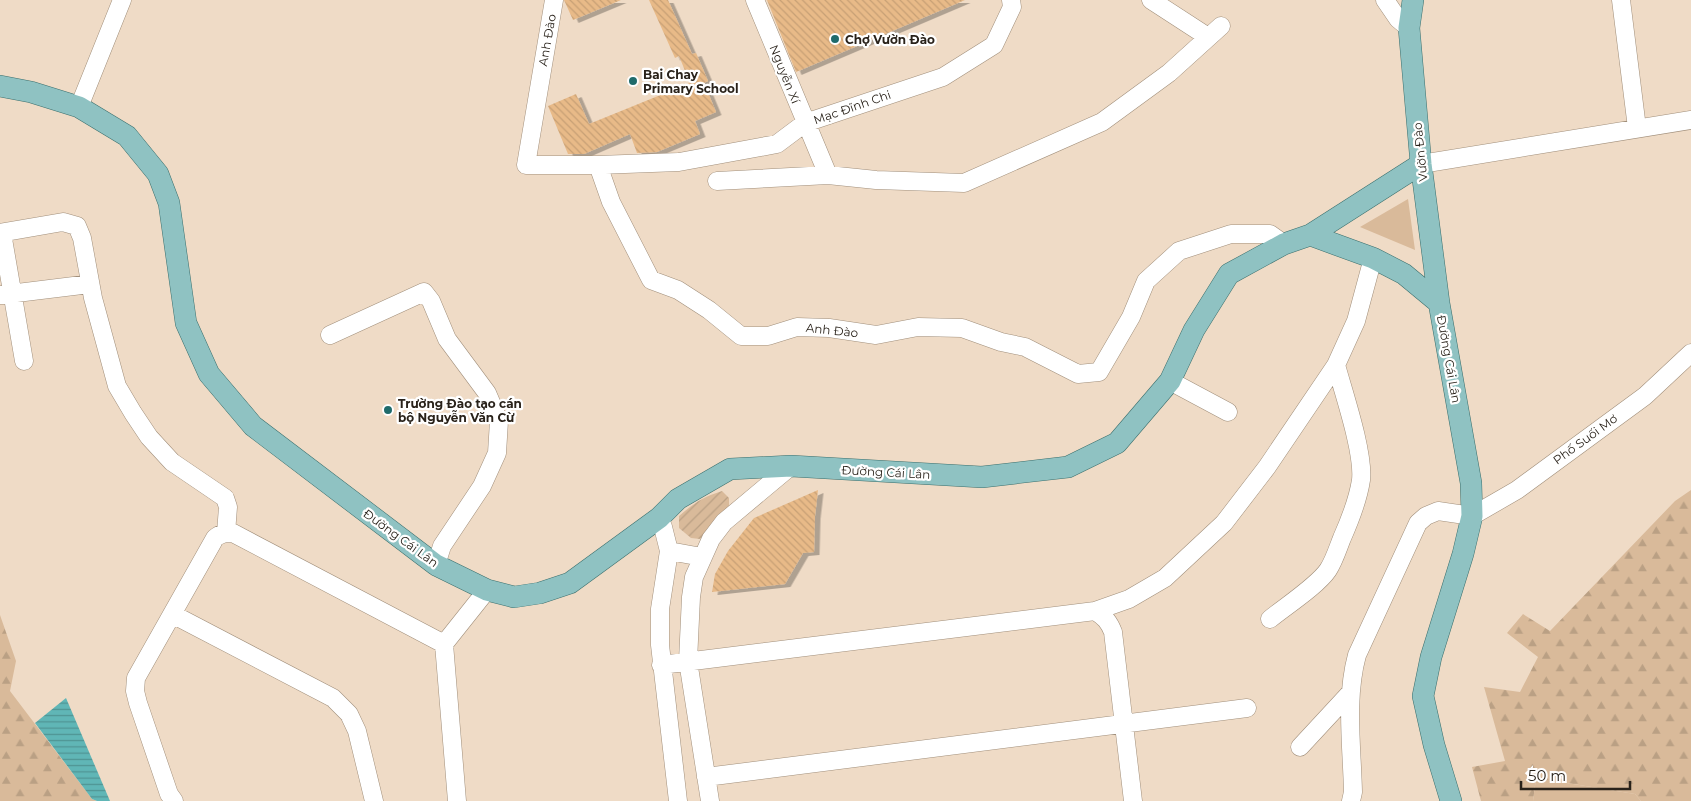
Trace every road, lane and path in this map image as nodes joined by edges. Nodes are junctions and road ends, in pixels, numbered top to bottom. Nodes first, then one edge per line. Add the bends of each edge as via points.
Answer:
1 (122, 0) edge
2 (554, 0) edge
3 (755, 0) edge
4 (1011, 0) edge
5 (1152, 0) edge
6 (1385, 0) edge
7 (1413, 0) edge
8 (1621, 0) edge
9 (1409, 28) junction
10 (0, 86) edge
11 (79, 107) junction
12 (1691, 120) edge
13 (805, 123) junction
14 (1637, 128) junction
15 (1421, 164) junction
16 (598, 165) junction
17 (828, 175) junction
18 (717, 181) dead end
19 (1, 233) edge
20 (1310, 235) junction
21 (1284, 244) junction
22 (1373, 258) junction
23 (90, 284) junction
24 (7, 294) edge
25 (1439, 304) junction
26 (330, 335) dead end
27 (1691, 352) edge
28 (24, 361) dead end
29 (1336, 365) junction
30 (1170, 381) junction
31 (1228, 412) dead end
32 (791, 466) junction
33 (1472, 516) junction
34 (659, 518) junction
35 (226, 533) junction
36 (668, 552) junction
37 (702, 557) junction
38 (436, 566) junction
39 (487, 590) junction
40 (1095, 611) junction
41 (172, 614) junction
42 (1270, 619) dead end
43 (444, 644) junction
44 (688, 662) junction
45 (661, 665) junction
46 (1350, 694) junction
47 (1247, 708) dead end
48 (1124, 724) junction
49 (1300, 747) dead end
50 (706, 777) junction
51 (174, 801) edge
52 (374, 801) edge
53 (457, 801) edge
54 (678, 801) edge
55 (710, 801) edge
56 (1133, 801) edge
57 (1351, 801) edge
58 (1451, 801) edge

1 - 11 street
2 - 16 street, Anh Đào via 526,165
3 - 13 street, Nguyễn Xí
4 - 13 street, Mạc Đĩnh Chi via 1012,7 994,45 943,77
5 - 17 street via 1215,31 1169,73 1102,122 964,183
6 - 9 street
7 - 9 main road, Vườn Đào
8 - 14 street
9 - 15 main road, Vườn Đào
10 - 11 main road, Đường Cái Lân
11 - 38 main road, Đường Cái Lân via 126,136 158,174 169,203 186,323 209,374 253,426
12 - 14 street
13 - 16 street, Mạc Đĩnh Chi via 777,144 680,162
13 - 17 street, Nguyễn Xí
14 - 15 street
15 - 20 main road
15 - 25 main road, Vườn Đào
16 - 21 street, Anh Đào via 611,202 651,280 678,290 741,336 768,336 798,327 829,328 876,336 918,328 962,328 1025,347 1078,374 1099,372 1146,281 1180,252 1231,234 1270,234
17 - 18 street
19 - 23 street via 63,222 77,226
19 - 24 street
20 - 21 main road, Đường Cái Lân
20 - 22 main road, Đường Cái Lân
21 - 30 main road, Đường Cái Lân via 1228,274 1194,330
22 - 25 main road, Đường Cái Lân via 1404,274
22 - 29 street via 1356,321
23 - 24 street
23 - 35 street via 118,386 149,437 172,462 225,498 228,507
24 - 28 street
25 - 33 main road, Đường Cái Lân via 1471,483
26 - 38 street via 424,292 447,339 487,393 499,421 497,453 482,486 442,546
27 - 33 street, Phố Suối Mơ via 1645,396 1517,490
29 - 40 street via 1268,467 1224,522 1165,578 1129,600
29 - 42 street via 1361,468 1358,494 1328,569
30 - 31 street
30 - 32 main road, Đường Cái Lân via 1117,443 1068,467 982,477
32 - 34 main road, Đường Cái Lân via 730,469 678,498
32 - 37 street via 724,522
33 - 46 street via 1438,512 1418,523 1356,655
33 - 58 main road, Đường Cái Lân via 1431,657 1423,696
34 - 36 street
34 - 39 main road, Đường Cái Lân via 570,583 514,597
35 - 41 street via 215,538
35 - 43 street
36 - 37 street
36 - 45 street via 660,609
37 - 44 street via 691,596
38 - 39 main road, Đường Cái Lân
39 - 43 street
40 - 44 street
40 - 48 street via 1104,616 1113,632
41 - 51 street via 136,678 135,691
41 - 52 street via 333,698 349,714 357,731
43 - 53 street
44 - 45 street
44 - 50 street
45 - 54 street
46 - 49 street
46 - 57 street
47 - 48 street
48 - 50 street
48 - 56 street
50 - 55 street

